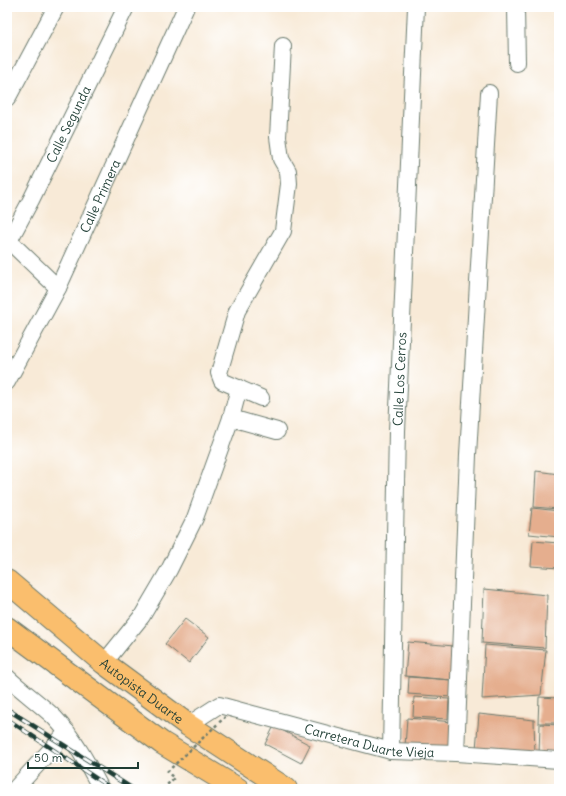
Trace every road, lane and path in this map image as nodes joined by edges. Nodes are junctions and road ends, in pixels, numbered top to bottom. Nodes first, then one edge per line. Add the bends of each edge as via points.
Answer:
1 (56, 7) edge
2 (126, 7) edge
3 (186, 7) edge
4 (416, 7) edge
5 (516, 7) edge
6 (283, 46) dead end
7 (517, 63) dead end
8 (490, 94) dead end
9 (7, 99) edge
10 (8, 240) edge
11 (58, 288) junction
12 (7, 382) edge
13 (239, 388) junction
14 (261, 398) dead end
15 (231, 418) junction
16 (277, 431) dead end
17 (7, 581) edge
18 (7, 628) edge
19 (104, 663) junction
20 (7, 677) edge
21 (225, 717) dead end
22 (188, 725) junction
23 (67, 732) junction
24 (391, 751) junction
25 (456, 753) junction
26 (559, 760) edge
27 (16, 789) edge
28 (101, 789) edge
29 (163, 789) edge
30 (238, 789) edge
31 (286, 789) edge

1 - 9 street
2 - 10 street, Calle Segunda via 52,160
3 - 11 street, Calle Primera
4 - 24 street, Calle Los Cerros via 397,430
5 - 7 street
6 - 13 street via 278,137 281,159 288,171 289,184 283,231 237,312 219,373 222,381
8 - 25 street via 468,454
10 - 11 street
11 - 12 street, Calle Primera
13 - 14 street
13 - 15 street
15 - 16 street
15 - 19 street via 195,518 169,570 142,616
17 - 19 highway, Autopista Duarte
18 - 30 highway via 162,743
19 - 22 highway, Autopista Duarte
20 - 23 street
21 - 29 path, bridge via 167,772 174,778
22 - 24 street, Carretera Duarte Vieja via 219,705
22 - 31 highway, Autopista Duarte
23 - 27 street
23 - 28 street
24 - 25 street, Carretera Duarte Vieja
25 - 26 street, Carretera Duarte Vieja

